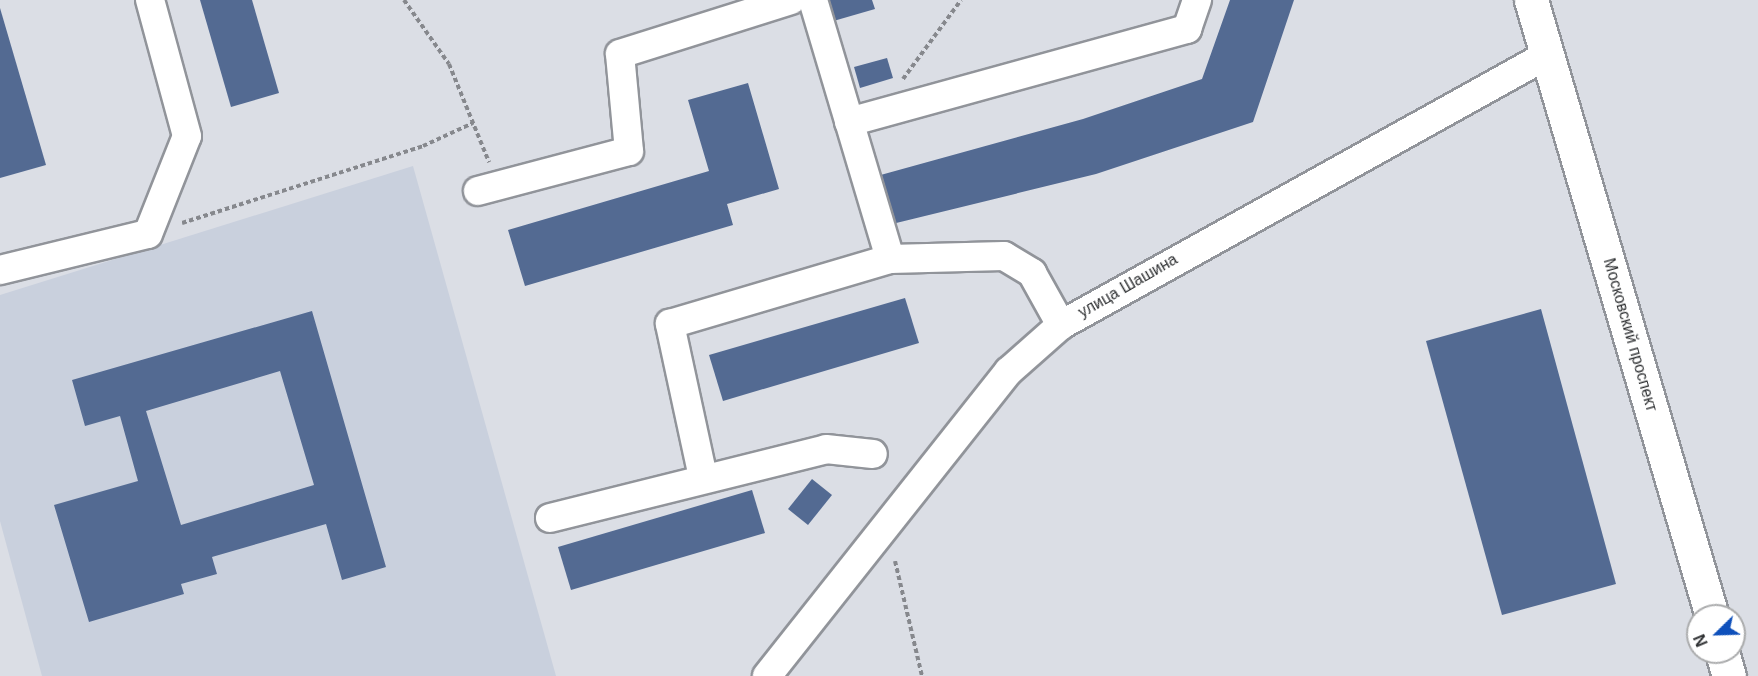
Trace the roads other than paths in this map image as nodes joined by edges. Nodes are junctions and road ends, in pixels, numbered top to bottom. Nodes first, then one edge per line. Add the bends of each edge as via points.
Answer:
1 (150, 0) edge
2 (791, 0) edge
3 (813, 0) edge
4 (1197, 0) edge
5 (1531, 0) edge
6 (1547, 55) junction
7 (849, 122) junction
8 (489, 188) road end
9 (890, 259) junction
10 (0, 270) edge
11 (1061, 325) junction
12 (873, 453) dead end
13 (703, 477) junction
14 (550, 518) dead end
15 (1708, 604) edge
16 (767, 676) edge

1 - 10 street via 188,136 148,234
2 - 8 street via 620,54 629,151
3 - 7 street
4 - 7 street via 1186,29
5 - 6 main road
6 - 11 street, улица Шашина
6 - 15 main road, Московский проспект
7 - 9 street
9 - 11 street via 1004,256 1020,261
9 - 13 street via 670,324
11 - 16 street, улица Шашина via 1009,371
12 - 13 street via 826,449
13 - 14 street

